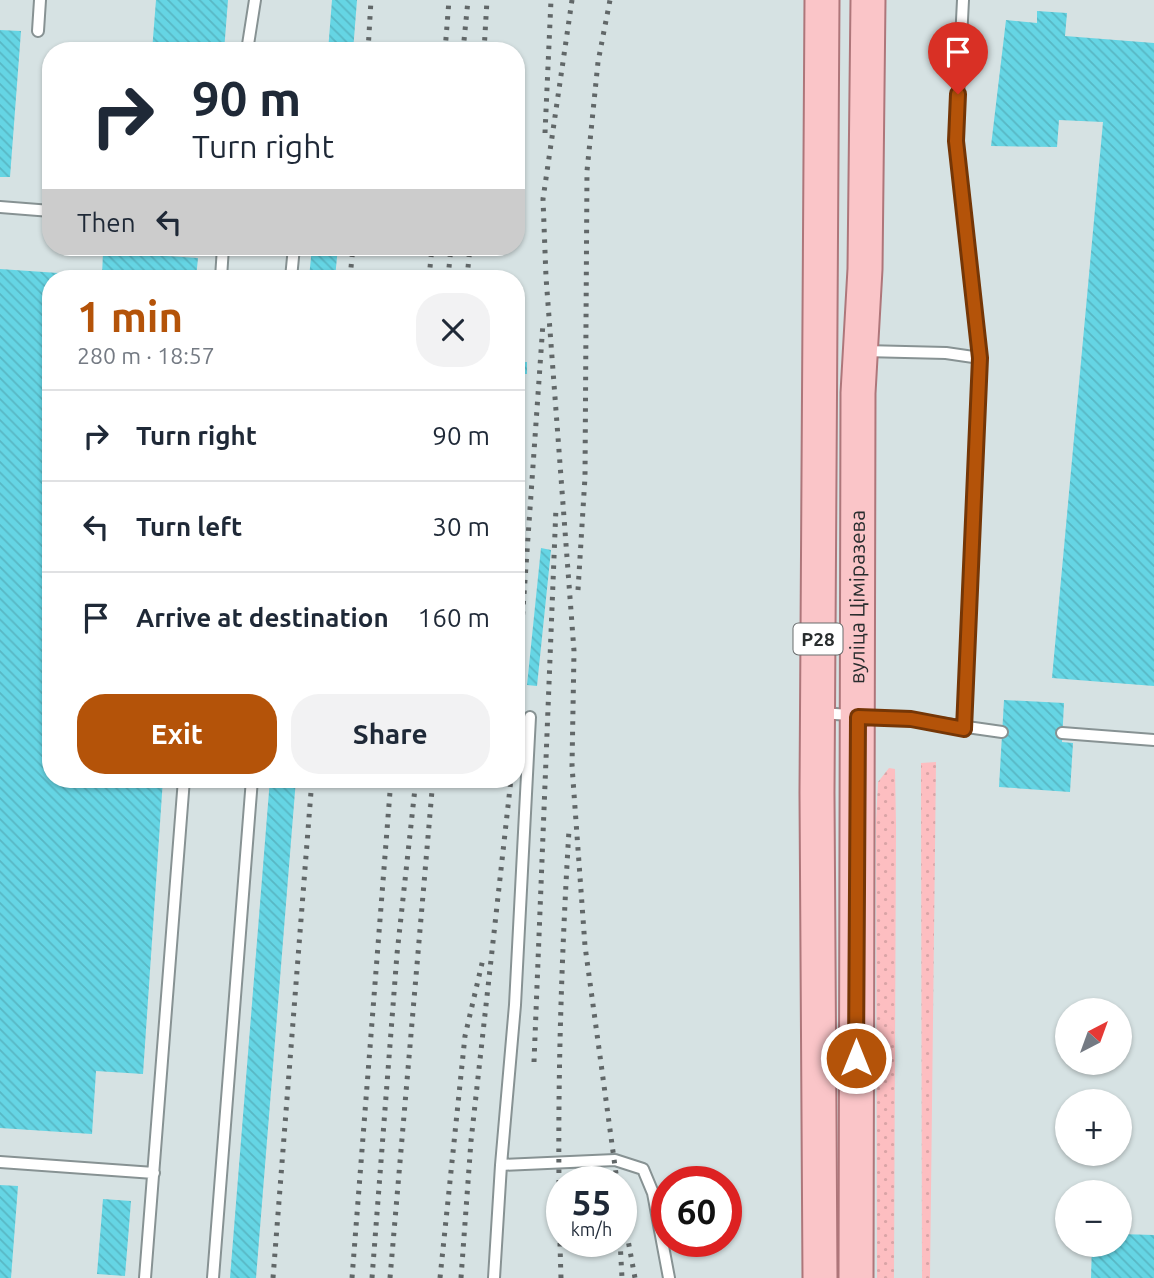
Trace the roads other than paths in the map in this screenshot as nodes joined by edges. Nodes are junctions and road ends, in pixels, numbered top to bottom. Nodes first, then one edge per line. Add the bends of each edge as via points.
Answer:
1 (40, 0) edge
2 (255, 0) edge
3 (822, 0) edge
4 (868, 0) edge
5 (963, 0) edge
6 (38, 31) dead end
7 (248, 42) edge
8 (0, 207) edge
9 (42, 210) edge
10 (860, 351) junction
11 (980, 358) junction
12 (817, 713) junction
13 (530, 717) dead end
14 (858, 717) junction
15 (964, 729) junction
16 (1002, 732) dead end
17 (1062, 733) dead end
18 (1154, 740) edge
19 (183, 788) edge
20 (251, 788) edge
21 (0, 1163) edge
22 (501, 1165) junction
23 (155, 1173) junction
24 (145, 1278) edge
25 (213, 1278) edge
26 (494, 1278) edge
27 (669, 1278) edge
28 (820, 1278) edge
29 (856, 1278) edge

1 - 6 lane
2 - 7 lane
3 - 12 main road, вуліца Ціміразева / Р28
4 - 10 main road, вуліца Ціміразева / Р28
5 - 11 lane via 956,141
8 - 9 lane
10 - 11 lane
10 - 14 main road, вуліца Ціміразева / Р28
11 - 15 lane
12 - 14 lane
12 - 28 main road, вуліца Ціміразева / Р28
13 - 22 lane via 515,1005
14 - 15 lane via 911,719
14 - 29 main road, вуліца Ціміразева / Р28
15 - 16 lane
17 - 18 lane
19 - 23 lane
20 - 25 lane
21 - 23 lane
22 - 26 lane
22 - 27 lane via 615,1160 643,1169 653,1193
23 - 24 lane

